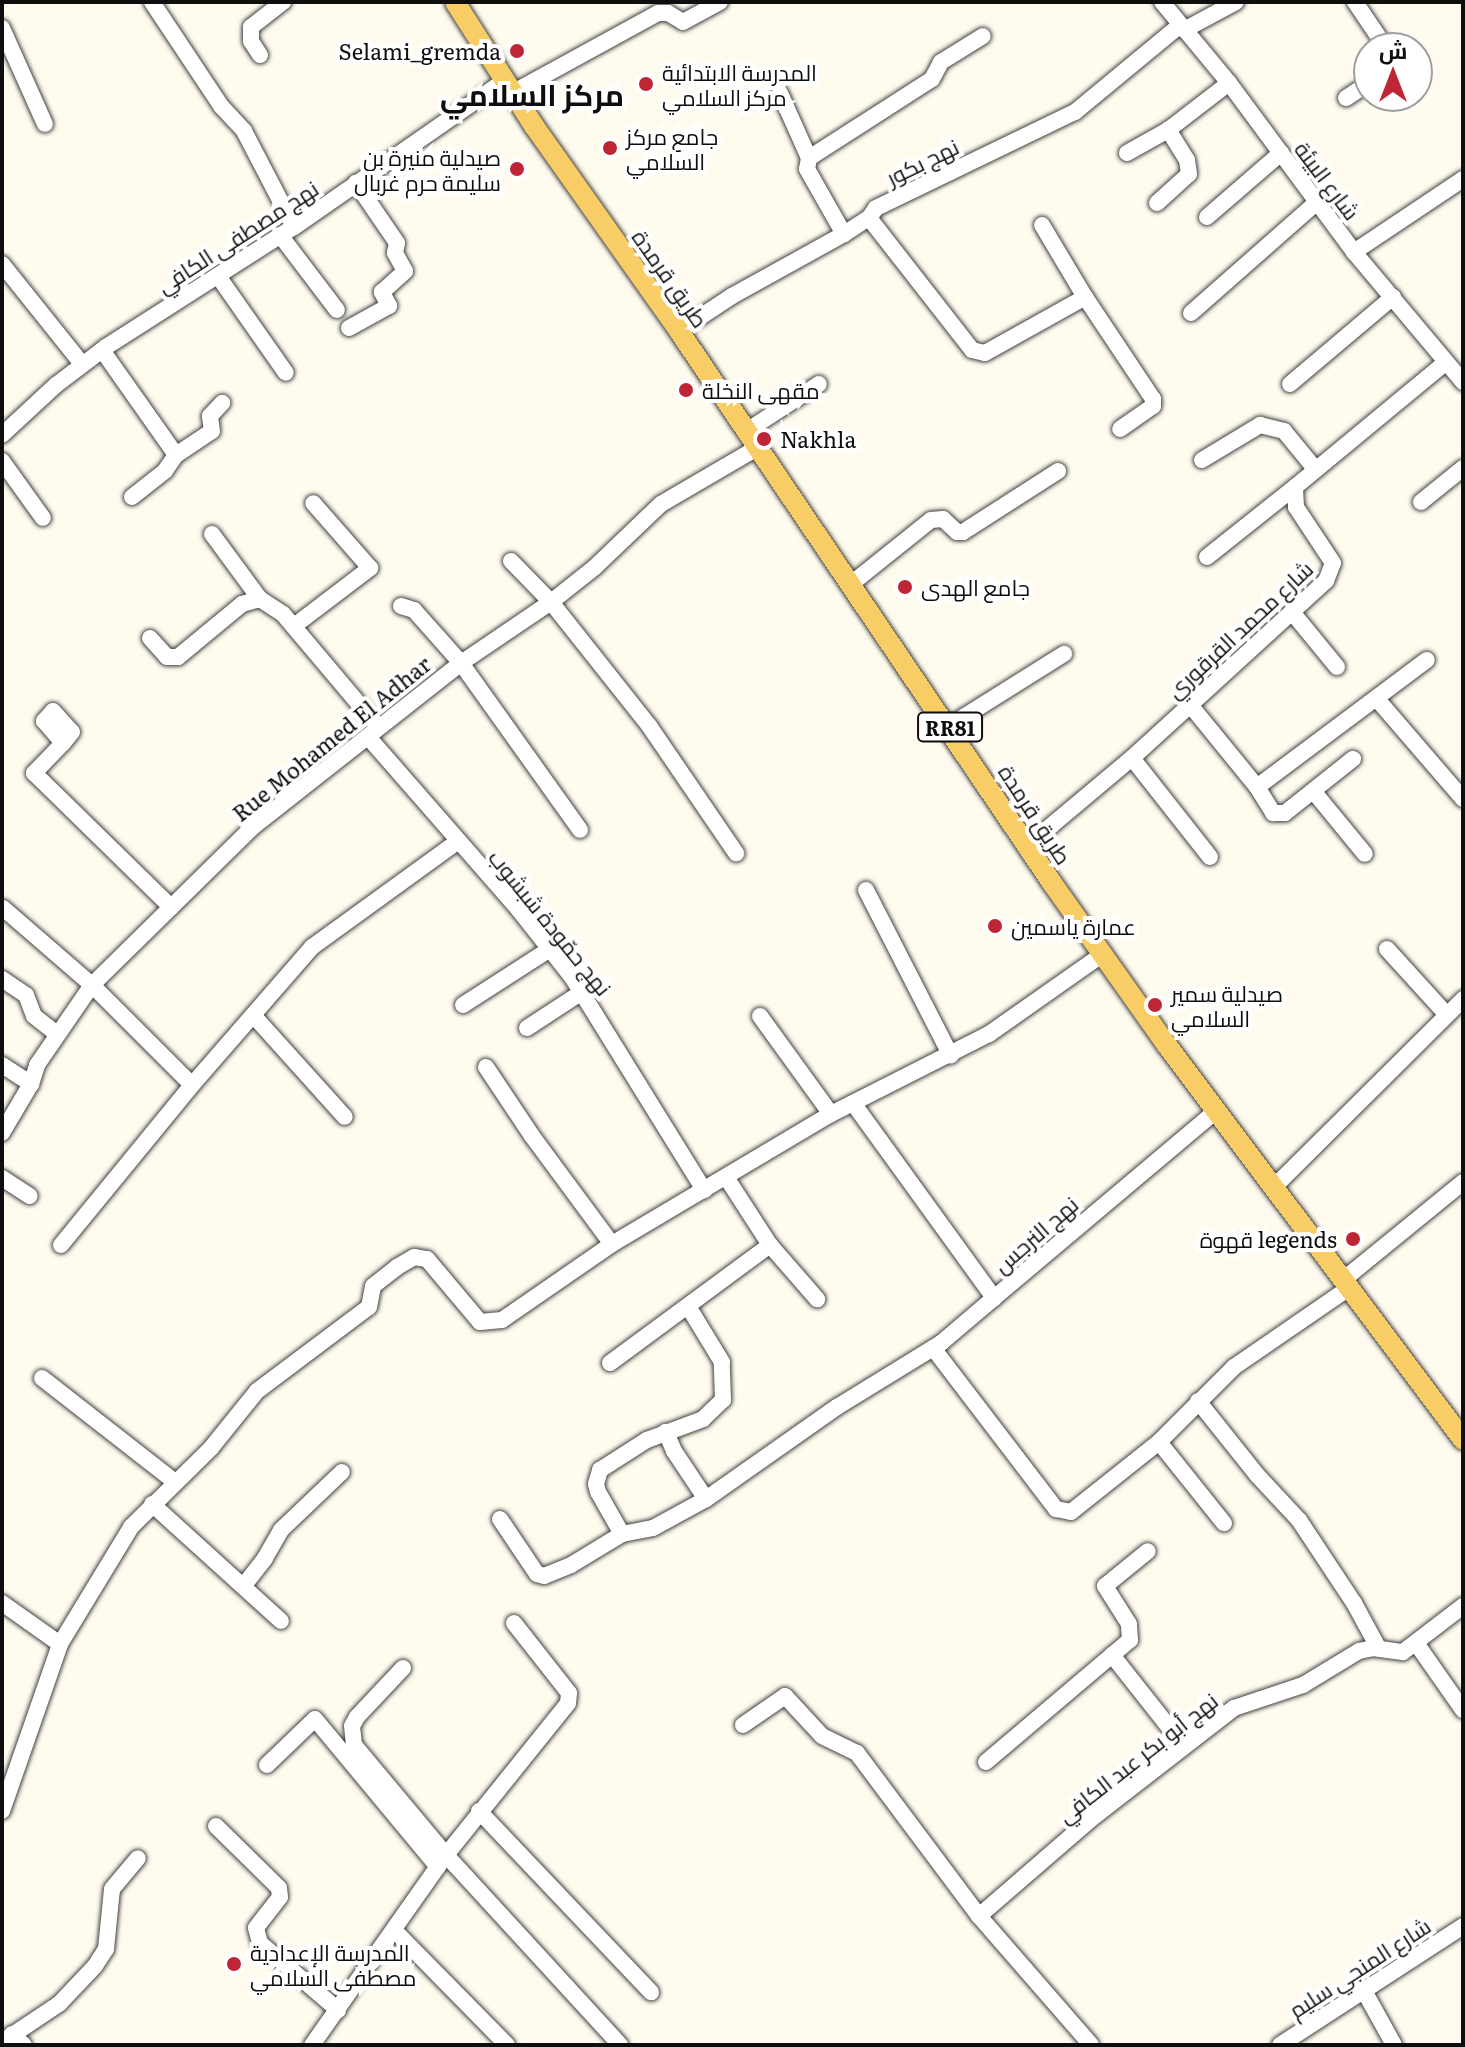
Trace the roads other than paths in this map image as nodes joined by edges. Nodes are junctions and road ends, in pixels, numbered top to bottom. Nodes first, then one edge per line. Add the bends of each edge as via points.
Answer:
1 (152, 2) edge
2 (283, 2) edge
3 (455, 2) edge
4 (720, 2) edge
5 (1162, 2) edge
6 (1236, 2) edge
7 (1355, 2) edge
8 (1182, 27) junction
9 (2, 28) edge
10 (1375, 32) edge
11 (983, 36) dead end
12 (260, 55) dead end
13 (1229, 83) junction
14 (508, 87) junction
15 (780, 93) dead end
16 (1353, 93) edge
17 (1346, 98) dead end
18 (45, 124) dead end
19 (1168, 130) junction
20 (1127, 153) dead end
21 (1281, 153) junction
22 (809, 158) junction
23 (1463, 179) edge
24 (356, 183) junction
25 (1317, 202) junction
26 (1157, 203) dead end
27 (1207, 217) dead end
28 (869, 218) junction
29 (1042, 225) dead end
30 (287, 231) junction
31 (844, 234) junction
32 (1354, 252) junction
33 (2, 264) edge
34 (218, 276) junction
35 (1085, 297) junction
36 (1393, 297) junction
37 (337, 310) dead end
38 (1191, 313) dead end
39 (349, 328) dead end
40 (679, 331) junction
41 (102, 350) junction
42 (1446, 362) junction
43 (82, 364) junction
44 (286, 373) dead end
45 (1463, 382) edge
46 (819, 384) dead end
47 (1290, 384) dead end
48 (222, 403) dead end
49 (1120, 429) dead end
50 (2, 435) edge
51 (751, 440) junction
52 (176, 455) junction
53 (1202, 460) dead end
54 (2, 461) edge
55 (1463, 468) edge
56 (1316, 470) junction
57 (1058, 471) dead end
58 (1295, 487) junction
59 (132, 497) dead end
60 (1421, 502) dead end
61 (313, 503) dead end
62 (43, 518) dead end
63 (212, 534) dead end
64 (1207, 557) dead end
65 (511, 561) dead end
66 (851, 584) junction
67 (260, 599) junction
68 (551, 602) junction
69 (401, 606) dead end
70 (1292, 612) junction
71 (294, 626) junction
72 (150, 638) dead end
73 (1064, 654) dead end
74 (1427, 660) dead end
75 (461, 663) junction
76 (1337, 667) dead end
77 (1377, 699) junction
78 (1191, 706) junction
79 (949, 726) junction
80 (373, 732) junction
81 (63, 743) dead end
82 (1132, 758) junction
83 (1353, 759) dead end
84 (1257, 787) junction
85 (1314, 792) junction
86 (1463, 799) edge
87 (580, 830) dead end
88 (457, 842) junction
89 (1027, 846) junction
90 (736, 853) dead end
91 (1365, 854) dead end
92 (1210, 857) dead end
93 (866, 890) dead end
94 (171, 907) junction
95 (3, 908) edge
96 (550, 949) junction
97 (1387, 949) dead end
98 (1103, 954) junction
99 (2, 979) edge
100 (92, 985) junction
101 (582, 992) junction
102 (1463, 999) edge
103 (463, 1005) dead end
104 (253, 1015) junction
105 (1447, 1015) junction
106 (760, 1016) dead end
107 (527, 1028) dead end
108 (57, 1034) junction
109 (951, 1056) junction
110 (2, 1065) edge
111 (486, 1067) dead end
112 (31, 1084) junction
113 (192, 1085) junction
114 (853, 1103) junction
115 (1216, 1111) junction
116 (831, 1114) junction
117 (345, 1117) dead end
118 (2, 1133) edge
119 (726, 1177) junction
120 (2, 1178) edge
121 (1463, 1182) edge
122 (1274, 1187) junction
123 (704, 1190) junction
124 (30, 1196) dead end
125 (612, 1244) junction
126 (61, 1245) dead end
127 (770, 1245) junction
128 (1346, 1284) junction
129 (994, 1298) junction
130 (817, 1299) dead end
131 (689, 1308) junction
132 (933, 1348) junction
133 (610, 1363) dead end
134 (42, 1378) dead end
135 (1198, 1401) junction
136 (666, 1432) junction
137 (1463, 1440) edge
138 (1159, 1442) junction
139 (342, 1472) dead end
140 (174, 1481) junction
141 (706, 1499) junction
142 (152, 1504) junction
143 (500, 1519) dead end
144 (1224, 1523) dead end
145 (622, 1534) junction
146 (1148, 1551) dead end
147 (245, 1584) junction
148 (2, 1603) edge
149 (1463, 1606) edge
150 (281, 1621) dead end
151 (514, 1623) dead end
152 (1416, 1643) junction
153 (60, 1644) junction
154 (1379, 1649) junction
155 (1112, 1655) junction
156 (403, 1668) dead end
157 (1463, 1710) edge
158 (743, 1725) dead end
159 (1183, 1745) junction
160 (986, 1762) dead end
161 (267, 1765) dead end
162 (2, 1811) edge
163 (479, 1811) junction
164 (216, 1826) dead end
165 (138, 1858) dead end
166 (442, 1861) junction
167 (979, 1916) junction
168 (1463, 1926) edge
169 (395, 1931) junction
170 (1363, 1989) junction
171 (651, 1992) dead end
172 (338, 2010) junction
173 (13, 2040) edge
174 (312, 2045) edge
175 (507, 2045) edge
176 (620, 2045) edge
177 (1091, 2045) edge
178 (1280, 2045) edge
179 (1394, 2045) edge

1 - 30 street via 221,106 244,131
2 - 12 street via 251,27 251,41
3 - 14 main road, طريق قرمدة / RR81
4 - 14 street, نهج مصطفى الكافي via 683,22 658,13
5 - 8 street, شارع البيئة
6 - 8 street, نهج بكور
7 - 10 street
8 - 13 street, شارع البيئة
8 - 28 street, نهج بكور via 1075,112 876,208
9 - 18 street
11 - 22 street via 941,62 932,79
13 - 19 street
13 - 21 street, شارع البيئة
14 - 24 street, نهج مصطفى الكافي
14 - 40 main road, طريق قرمدة / RR81
15 - 22 street
16 - 17 street
19 - 20 street
19 - 26 street via 1187,160 1189,174
21 - 25 street, شارع البيئة
21 - 27 street
22 - 31 street via 807,169
23 - 32 street
24 - 30 street, نهج مصطفى الكافي
24 - 39 street via 397,243 395,253 405,271 382,292 389,306
25 - 32 street, شارع البيئة
25 - 38 street
28 - 31 street, نهج بكور
28 - 35 street via 972,350 985,353
29 - 35 street
30 - 34 street, نهج مصطفى الكافي
30 - 37 street
31 - 40 street, نهج بكور
32 - 36 street, شارع البيئة
33 - 43 street
34 - 41 street, نهج مصطفى الكافي
34 - 44 street
35 - 49 street via 1154,402
36 - 42 street, شارع البيئة
36 - 47 street
40 - 51 main road, طريق قرمدة / RR81
41 - 43 street, نهج مصطفى الكافي
41 - 52 street
42 - 45 street, شارع البيئة
42 - 56 street
43 - 50 street, نهج مصطفى الكافي
46 - 51 street, Rue Mohamed El Adhar
48 - 52 street via 210,416 212,431
51 - 66 main road, طريق قرمدة / RR81
51 - 68 street, Rue Mohamed El Adhar via 661,504
52 - 59 street
53 - 56 street via 1260,425 1284,431
54 - 62 street
55 - 60 street
56 - 58 street
57 - 66 street via 968,531 957,532 943,519 931,520
58 - 64 street
58 - 70 street, شارع محمد القرقوري via 1296,507 1333,563 1326,581
61 - 71 street via 370,568
63 - 67 street, نهج حمّودة شبشوب
65 - 68 street
66 - 79 main road, طريق قرمدة / RR81
67 - 71 street, نهج حمّودة شبشوب
67 - 72 street via 242,604 178,657 167,657
68 - 75 street, Rue Mohamed El Adhar
68 - 90 street via 650,727
69 - 75 street via 414,610
70 - 76 street
70 - 78 street, شارع محمد القرقوري
71 - 80 street, نهج حمّودة شبشوب
73 - 79 street
74 - 77 street
75 - 80 street, Rue Mohamed El Adhar
75 - 87 street
77 - 84 street
77 - 86 street
78 - 82 street, شارع محمد القرقوري
78 - 84 street
79 - 89 main road, طريق قرمدة / RR81
80 - 88 street, نهج حمّودة شبشوب
80 - 94 street, Rue Mohamed El Adhar via 254,826
81 - 94 street via 35,768 35,774
82 - 89 street, شارع محمد القرقوري
82 - 92 street
83 - 85 street
84 - 85 street via 1273,813 1285,813
85 - 91 street
88 - 96 street, نهج حمّودة شبشوب
88 - 104 street via 312,947
89 - 98 main road, طريق قرمدة / RR81
93 - 109 street
94 - 100 street, Rue Mohamed El Adhar
95 - 100 street
96 - 101 street, نهج حمّودة شبشوب
96 - 103 street
97 - 105 street
98 - 109 street
98 - 115 main road, طريق قرمدة / RR81
99 - 108 street via 26,995 34,1016
100 - 108 street, Rue Mohamed El Adhar
100 - 113 street
101 - 107 street
101 - 123 street, نهج حمّودة شبشوب
102 - 105 street
104 - 113 street
104 - 117 street
105 - 122 street
106 - 116 street
108 - 112 street, Rue Mohamed El Adhar
109 - 114 street
110 - 112 street
111 - 125 street
112 - 118 street, Rue Mohamed El Adhar
113 - 126 street
114 - 116 street
114 - 129 street, نهج النرجس
115 - 122 main road, طريق قرمدة / RR81
115 - 129 street, نهج النرجس
116 - 119 street
119 - 123 street
119 - 127 street
120 - 124 street
121 - 128 street
122 - 128 main road, طريق قرمدة / RR81
123 - 125 street
125 - 140 street via 510,1316 486,1323 476,1318 432,1263 421,1257 408,1259 373,1286 369,1307 257,1391 211,1448
127 - 130 street
127 - 131 street
128 - 135 street via 1234,1367
128 - 137 main road, طريق قرمدة / RR81
129 - 132 street
131 - 133 street
131 - 136 street via 722,1362 723,1400 703,1419
132 - 138 street via 1062,1512 1087,1501
132 - 141 street via 837,1407
134 - 140 street
135 - 138 street
135 - 154 street via 1299,1520
136 - 141 street
136 - 145 street via 598,1473 598,1492
138 - 144 street
139 - 147 street via 281,1530
140 - 142 street
141 - 145 street via 645,1531
142 - 147 street
142 - 153 street via 95,1581
143 - 145 street via 537,1574 544,1576
146 - 155 street via 1105,1586 1132,1630 1130,1640
147 - 150 street
148 - 153 street
149 - 152 street, نهج أبو بكر عبد الكافي
151 - 163 street via 569,1693 568,1703
152 - 154 street, نهج أبو بكر عبد الكافي via 1397,1653
152 - 157 street
153 - 162 street
154 - 159 street, نهج أبو بكر عبد الكافي via 1359,1651 1303,1685 1242,1703
155 - 159 street
155 - 160 street
156 - 166 street via 357,1717 351,1735 361,1757
158 - 167 street via 785,1696 822,1736 857,1753
159 - 167 street, نهج أبو بكر عبد الكافي
161 - 166 street via 315,1719
163 - 166 street
163 - 171 street
164 - 172 street via 279,1888 280,1897 256,1928 260,1943
165 - 173 street via 112,1889 106,1949 95,1966 59,2004
166 - 169 street
166 - 176 street
167 - 177 street
168 - 170 street, شارع المنجي سليم
169 - 172 street
169 - 175 street
170 - 178 street, شارع المنجي سليم
170 - 179 street
172 - 174 street

